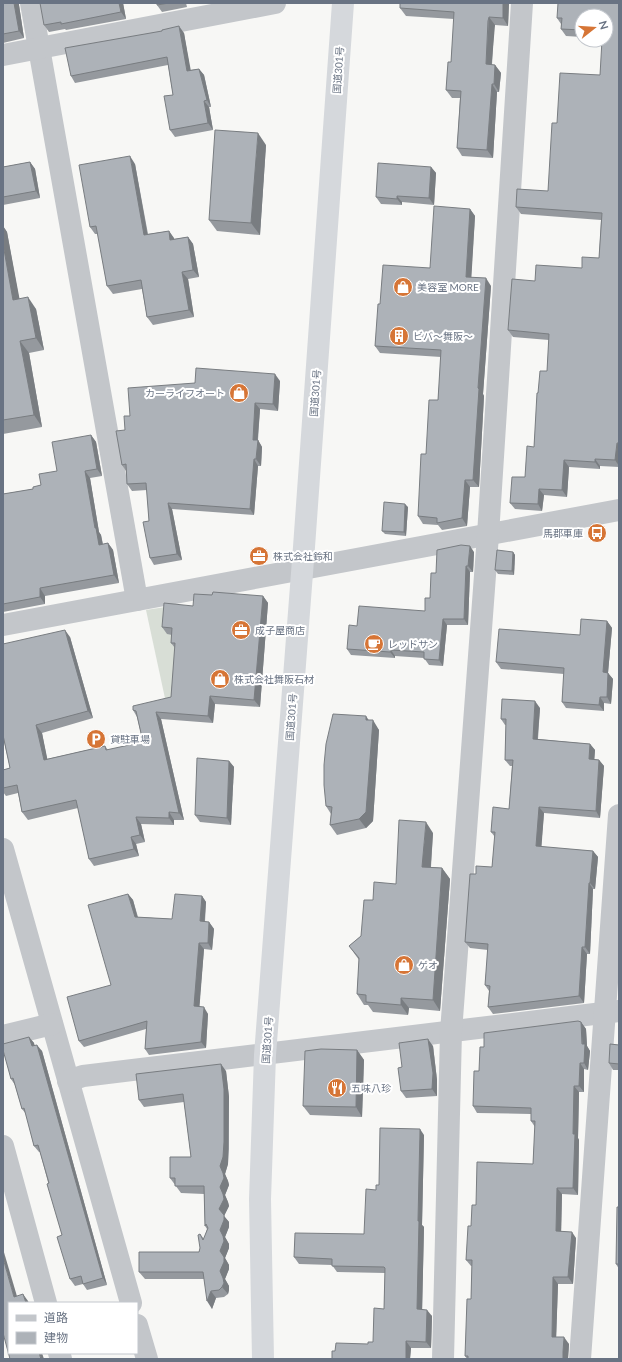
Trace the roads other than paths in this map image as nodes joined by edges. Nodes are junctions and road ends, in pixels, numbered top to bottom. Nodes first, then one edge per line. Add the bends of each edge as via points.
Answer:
1 (30, 3) edge
2 (275, 3) edge
3 (343, 3) edge
4 (522, 3) edge
5 (202, 10) edge
6 (39, 48) junction
7 (3, 55) edge
8 (619, 510) edge
9 (488, 535) junction
10 (302, 569) junction
11 (137, 600) junction
12 (3, 625) edge
13 (619, 815) edge
14 (3, 849) edge
15 (612, 1012) edge
16 (52, 1024) junction
17 (451, 1032) junction
18 (3, 1036) edge
19 (265, 1055) junction
20 (68, 1081) junction
21 (3, 1146) edge
22 (46, 1302) edge
23 (131, 1302) edge
24 (138, 1329) edge
25 (146, 1359) edge
26 (263, 1359) edge
27 (443, 1359) edge
28 (580, 1359) edge

1 - 6 street
2 - 5 street
3 - 10 highway, 国道301号
4 - 9 street
5 - 6 street
6 - 7 street
6 - 11 street
8 - 9 street
9 - 10 street
9 - 17 street
10 - 11 street
10 - 19 highway, 国道301号
11 - 12 street
13 - 15 street
14 - 16 street
15 - 17 street
15 - 28 street
16 - 18 street
16 - 20 street
17 - 19 street
17 - 27 street
19 - 20 street via 84,1076
19 - 26 highway, 国道301号 via 260,1199
20 - 23 street
21 - 22 street
24 - 25 street

